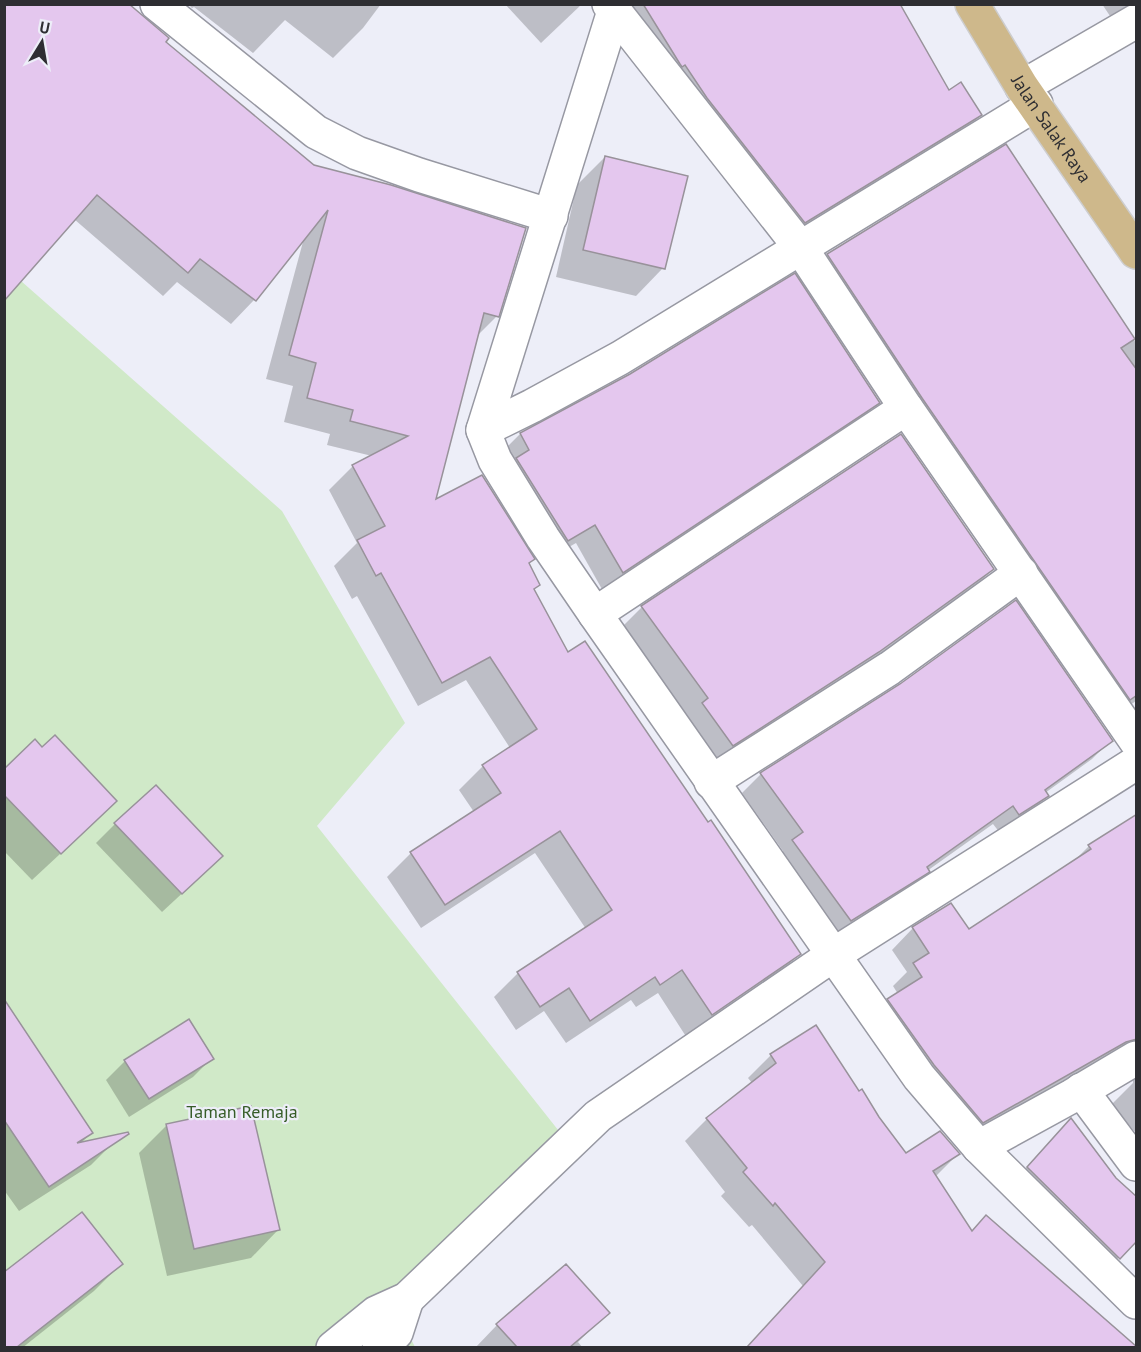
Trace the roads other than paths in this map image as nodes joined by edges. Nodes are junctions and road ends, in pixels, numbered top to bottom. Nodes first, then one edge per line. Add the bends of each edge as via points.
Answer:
1 (156, 4) edge
2 (972, 4) edge
3 (611, 8) edge
4 (1137, 21) edge
5 (1029, 95) junction
6 (551, 216) junction
7 (800, 247) junction
8 (1137, 252) edge
9 (906, 408) junction
10 (483, 430) junction
11 (1021, 573) junction
12 (595, 614) junction
13 (1137, 741) edge
14 (1137, 763) edge
15 (711, 782) junction
16 (832, 955) junction
17 (1137, 1058) edge
18 (1082, 1090) junction
19 (979, 1147) junction
20 (1137, 1164) edge
21 (407, 1299) junction
22 (1137, 1302) edge
23 (333, 1347) edge
24 (379, 1347) edge

1 - 6 street via 316,132 357,153
2 - 5 main road, Jalan Salak Raya
3 - 6 street
3 - 7 street
4 - 5 street
5 - 7 street
5 - 8 main road, Jalan Salak Raya
6 - 10 street
7 - 9 street
7 - 10 street via 620,358
9 - 11 street
9 - 12 street
10 - 12 street via 495,460
11 - 13 street
11 - 15 street via 890,668
12 - 15 street
14 - 16 street
15 - 16 street
16 - 19 street via 919,1077
16 - 21 street via 598,1116
17 - 18 street
18 - 19 street
18 - 20 street
19 - 22 street
21 - 23 street via 376,1313
21 - 24 street via 396,1333

